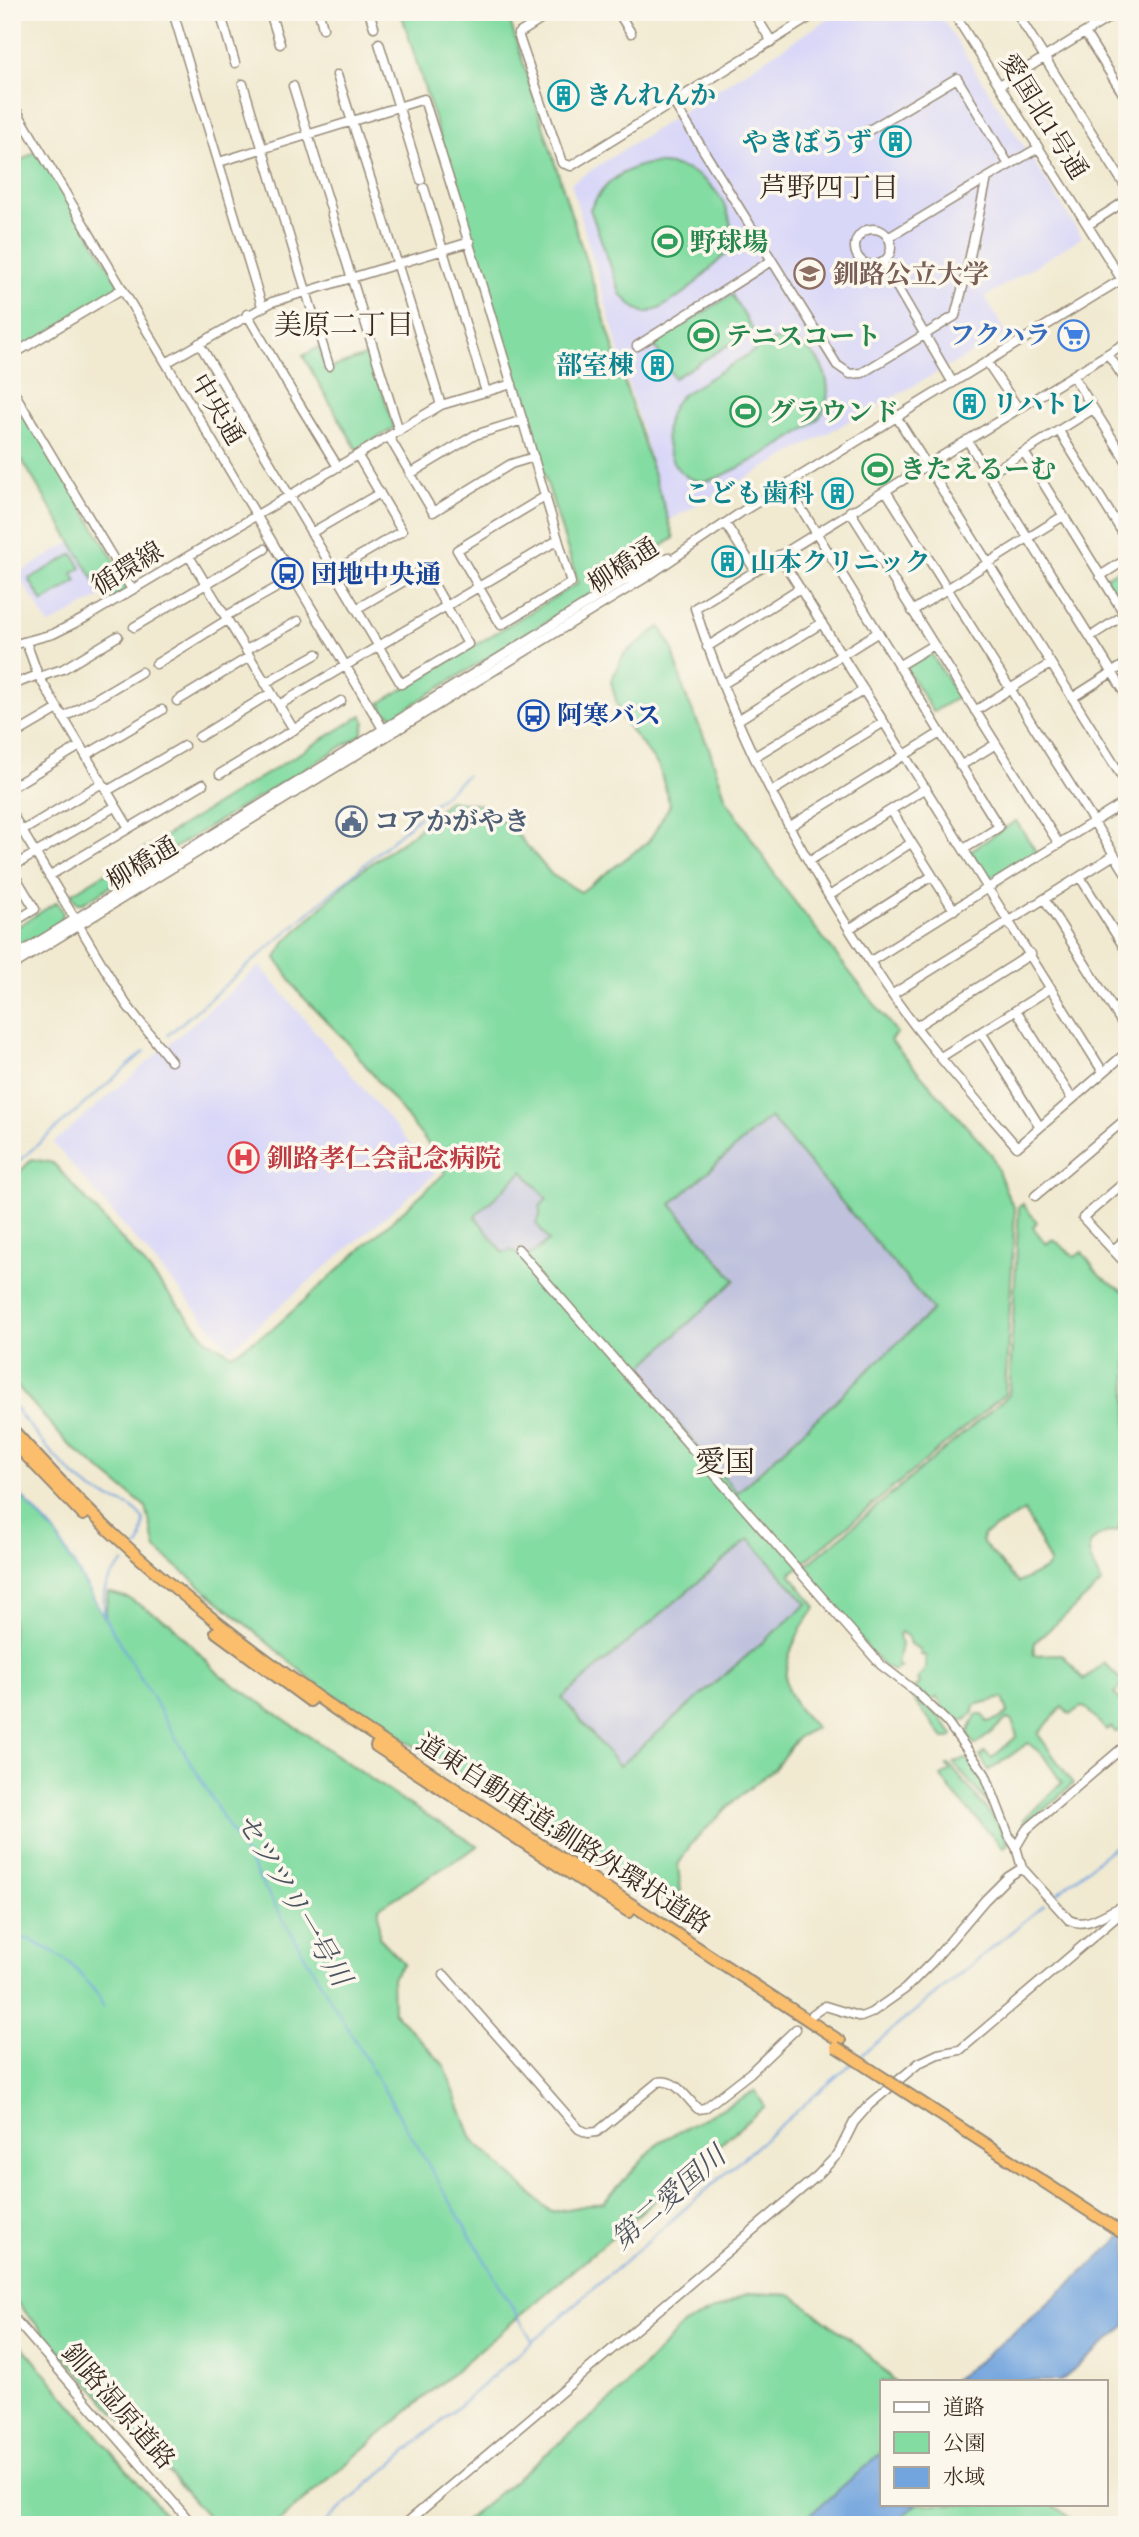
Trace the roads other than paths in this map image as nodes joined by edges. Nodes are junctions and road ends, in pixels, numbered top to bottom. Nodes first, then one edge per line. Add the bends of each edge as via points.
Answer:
1 (173, 12) edge
2 (220, 12) edge
3 (270, 12) edge
4 (319, 12) edge
5 (369, 12) edge
6 (553, 12) edge
7 (618, 12) edge
8 (753, 12) edge
9 (953, 12) edge
10 (1118, 12) edge
11 (1019, 13) edge
12 (813, 14) edge
13 (323, 27) dead end
14 (374, 27) dead end
15 (631, 33) dead end
16 (1085, 33) junction
17 (772, 42) junction
18 (379, 43) dead end
19 (280, 44) dead end
20 (1045, 58) junction
21 (235, 63) dead end
22 (337, 75) dead end
23 (243, 84) dead end
24 (1000, 85) junction
25 (293, 86) dead end
26 (1127, 100) edge
27 (12, 103) edge
28 (674, 103) junction
29 (399, 107) junction
30 (353, 120) junction
31 (308, 134) junction
32 (856, 138) dead end
33 (262, 148) junction
34 (1038, 148) junction
35 (219, 162) junction
36 (1009, 165) junction
37 (987, 178) junction
38 (1127, 189) edge
39 (1127, 200) edge
40 (1088, 225) junction
41 (888, 238) junction
42 (470, 242) junction
43 (443, 249) junction
44 (771, 261) junction
45 (397, 263) junction
46 (883, 263) junction
47 (1124, 277) edge
48 (352, 278) junction
49 (1127, 288) edge
50 (122, 289) junction
51 (306, 291) junction
52 (262, 306) junction
53 (247, 314) junction
54 (926, 335) junction
55 (1127, 342) edge
56 (199, 343) junction
57 (638, 346) dead end
58 (1108, 354) junction
59 (12, 355) edge
60 (987, 362) junction
61 (166, 363) junction
62 (329, 366) dead end
63 (1073, 376) junction
64 (512, 383) junction
65 (953, 383) junction
66 (1127, 383) edge
67 (12, 389) edge
68 (486, 392) junction
69 (441, 405) junction
70 (1017, 408) junction
71 (1093, 409) junction
72 (896, 416) junction
73 (523, 420) junction
74 (399, 431) junction
75 (1059, 431) junction
76 (388, 437) junction
77 (967, 440) junction
78 (1024, 452) junction
79 (358, 456) junction
80 (534, 457) junction
81 (1127, 462) edge
82 (926, 466) junction
83 (338, 467) junction
84 (410, 474) junction
85 (989, 474) junction
86 (786, 484) junction
87 (886, 491) junction
88 (380, 493) junction
89 (288, 496) junction
90 (546, 496) junction
91 (850, 511) junction
92 (257, 515) junction
93 (1063, 516) junction
94 (725, 523) junction
95 (311, 533) junction
96 (815, 533) junction
97 (1028, 538) junction
98 (558, 540) junction
99 (1127, 540) edge
100 (265, 549) dead end
101 (779, 555) junction
102 (189, 556) junction
103 (1127, 559) edge
104 (988, 564) junction
105 (334, 570) junction
106 (755, 570) junction
107 (1100, 576) junction
108 (294, 578) junction
109 (206, 584) junction
110 (478, 588) junction
111 (800, 588) junction
112 (947, 589) junction
113 (132, 590) junction
114 (447, 606) junction
115 (356, 609) junction
116 (912, 611) junction
117 (1126, 614) edge
118 (227, 618) junction
119 (298, 621) dead end
120 (822, 623) junction
121 (134, 627) dead end
122 (877, 633) junction
123 (118, 636) dead end
124 (1090, 637) junction
125 (26, 642) junction
126 (12, 645) edge
127 (933, 645) junction
128 (379, 646) junction
129 (707, 647) junction
130 (248, 653) junction
131 (317, 654) dead end
132 (842, 655) junction
133 (1127, 663) edge
134 (156, 664) dead end
135 (1050, 664) junction
136 (346, 666) junction
137 (898, 666) junction
138 (141, 672) dead end
139 (1112, 673) junction
140 (38, 676) junction
141 (265, 683) junction
142 (723, 684) junction
143 (12, 685) edge
144 (1010, 689) junction
145 (864, 690) junction
146 (271, 693) junction
147 (1127, 696) edge
148 (1072, 698) junction
149 (177, 701) dead end
150 (341, 701) dead end
151 (279, 705) junction
152 (58, 709) junction
153 (162, 710) dead end
154 (975, 711) junction
155 (63, 718) junction
156 (738, 720) junction
157 (884, 722) junction
158 (294, 730) junction
159 (386, 733) junction
160 (940, 733) junction
161 (12, 737) edge
162 (199, 737) dead end
163 (996, 744) junction
164 (80, 746) junction
165 (184, 746) dead end
166 (86, 755) junction
167 (905, 755) junction
168 (754, 757) junction
169 (960, 766) junction
170 (220, 774) dead end
171 (203, 784) dead end
172 (1127, 785) edge
173 (12, 787) edge
174 (105, 787) junction
175 (926, 788) junction
176 (771, 792) junction
177 (1127, 802) edge
178 (116, 806) junction
179 (891, 810) junction
180 (12, 814) edge
181 (1094, 823) junction
182 (789, 827) junction
183 (128, 828) junction
184 (22, 831) junction
185 (911, 843) junction
186 (1059, 844) junction
187 (964, 849) junction
188 (35, 853) junction
189 (1114, 855) junction
190 (808, 862) junction
191 (12, 869) edge
192 (1127, 875) edge
193 (49, 876) junction
194 (932, 876) junction
195 (1080, 877) junction
196 (989, 888) junction
197 (829, 896) junction
198 (1045, 900) junction
199 (954, 910) junction
200 (1010, 922) junction
201 (12, 923) edge
202 (78, 923) junction
203 (849, 929) junction
204 (1127, 953) edge
205 (1031, 954) junction
206 (12, 958) edge
207 (871, 961) junction
208 (12, 966) edge
209 (1051, 988) junction
210 (893, 994) junction
211 (1016, 1010) junction
212 (917, 1026) junction
213 (1127, 1031) edge
214 (981, 1032) junction
215 (1127, 1052) edge
216 (941, 1057) junction
217 (171, 1061) dead end
218 (1103, 1072) junction
219 (1072, 1100) junction
220 (1127, 1118) edge
221 (1040, 1126) junction
222 (1127, 1180) edge
223 (1035, 1196) dead end
224 (1127, 1238) edge
225 (519, 1249) dead end
226 (1113, 1250) junction
227 (1127, 1265) edge
228 (12, 1429) edge
229 (12, 1441) edge
230 (1127, 1744) edge
231 (1016, 1847) junction
232 (1022, 1868) junction
233 (1127, 1907) edge
234 (444, 1975) dead end
235 (813, 2014) dead end
236 (796, 2029) dead end
237 (838, 2044) junction
238 (1127, 2229) edge
239 (1127, 2236) edge
240 (12, 2316) edge
241 (194, 2525) edge
242 (404, 2525) edge

1 - 35 street
2 - 21 street
3 - 19 street
4 - 13 street
5 - 14 street
6 - 28 street via 518,34 562,163 571,166
7 - 15 street
8 - 17 street
9 - 24 street, 愛国北1号通
10 - 16 street
11 - 20 street
12 - 17 street
16 - 20 street
16 - 26 street
17 - 28 street
18 - 29 street
20 - 24 street
20 - 38 street
22 - 30 street
23 - 33 street
24 - 34 street, 愛国北1号通
25 - 31 street
27 - 50 street, 中央通
28 - 44 street
29 - 30 street
29 - 42 street via 424,99
29 - 43 street
30 - 31 street
30 - 45 street
31 - 33 street
31 - 48 street
32 - 36 street via 957,78
33 - 35 street
33 - 51 street
34 - 36 street
34 - 40 street, 愛国北1号通
35 - 52 street
36 - 37 street
37 - 41 street
37 - 54 street via 957,311
39 - 40 street
40 - 47 street, 愛国北1号通
41 - 46 street via 891,252
41 - 46 street via 869,230 856,242 861,261
42 - 43 street
42 - 64 street
43 - 45 street
43 - 68 street
44 - 54 street via 846,373 862,373
44 - 57 street
45 - 48 street
45 - 69 street
46 - 54 street
47 - 49 street, 愛国北1号通
47 - 60 street, 柳橋通
48 - 51 street
48 - 74 street
50 - 59 street
50 - 61 street, 中央通
51 - 52 street
51 - 62 street
52 - 53 street
53 - 56 street
53 - 83 street
54 - 65 street
55 - 58 street
56 - 61 street
56 - 89 street
58 - 63 street
58 - 66 street
60 - 65 street, 柳橋通
60 - 70 street
61 - 92 street, 中央通
63 - 70 street
63 - 71 street
64 - 68 street, 循環線
64 - 73 street
65 - 72 street, 柳橋通
67 - 113 street
68 - 69 street, 循環線
69 - 74 street, 循環線
70 - 77 street
71 - 75 street
71 - 81 street
72 - 82 street
72 - 86 street, 柳橋通
73 - 80 street
73 - 84 street via 475,435
74 - 76 street, 循環線
75 - 78 street
75 - 99 street
76 - 79 street, 循環線
76 - 84 street
77 - 82 street
77 - 85 street
78 - 85 street
78 - 93 street
79 - 83 street, 循環線
79 - 88 street
80 - 84 street via 511,464 433,512
80 - 90 street
82 - 87 street
82 - 104 street
83 - 89 street, 循環線
85 - 97 street
86 - 94 street, 柳橋通
86 - 96 street
87 - 91 street
87 - 112 street
88 - 95 street
88 - 105 street via 402,531
89 - 92 street, 循環線
89 - 95 street
90 - 98 street
90 - 110 street via 457,550
91 - 96 street
91 - 116 street
92 - 102 street, 循環線
92 - 108 street, 中央通
93 - 97 street
93 - 107 street
94 - 106 street
94 - 159 street, 柳橋通 via 648,576
95 - 105 street
96 - 101 street
96 - 122 street
97 - 104 street
97 - 124 street
98 - 110 street
98 - 110 street via 571,583 501,625
100 - 109 street
101 - 106 street
101 - 111 street
102 - 109 street
102 - 113 street, 循環線
103 - 107 street
104 - 112 street
104 - 135 street
105 - 115 street
106 - 129 street via 695,608
107 - 117 street
108 - 118 street
108 - 136 street, 中央通
109 - 118 street
109 - 121 street
110 - 114 street
111 - 120 street
111 - 129 street
112 - 116 street
112 - 144 street
113 - 125 street, 循環線 via 53,634
114 - 115 street via 425,569
114 - 128 street
114 - 128 street via 468,645 401,684
115 - 128 street
116 - 127 street
117 - 124 street
118 - 130 street
118 - 134 street
119 - 130 street
120 - 132 street
120 - 142 street
122 - 132 street
122 - 137 street
123 - 140 street via 63,669
124 - 139 street
125 - 126 street, 循環線
125 - 140 street
127 - 137 street
127 - 154 street
128 - 136 street
129 - 142 street
130 - 141 street
130 - 149 street
131 - 141 street
132 - 145 street
132 - 156 street
133 - 139 street
135 - 144 street
135 - 148 street
136 - 151 street
136 - 159 street, 中央通
137 - 160 street
138 - 155 street
139 - 147 street
139 - 148 street
140 - 143 street
140 - 152 street
141 - 146 street
142 - 156 street
144 - 154 street
144 - 181 street
145 - 157 street
145 - 168 street
146 - 151 street
146 - 162 street
148 - 172 street
150 - 158 street
151 - 158 street
152 - 155 street
152 - 161 street
153 - 166 street
154 - 163 street
155 - 164 street
156 - 168 street
157 - 167 street
157 - 176 street
158 - 170 street
159 - 202 street, 柳橋通
160 - 167 street
160 - 169 street
163 - 169 street
163 - 186 street
164 - 166 street
164 - 173 street
165 - 174 street
166 - 174 street
167 - 175 street
167 - 182 street
168 - 176 street
169 - 187 street via 999,827
171 - 183 street
174 - 178 street
174 - 184 street
175 - 179 street
175 - 187 street
176 - 182 street
177 - 181 street
178 - 183 street
178 - 188 street
179 - 185 street
179 - 190 street
180 - 184 street
181 - 186 street
181 - 189 street
182 - 190 street
183 - 193 street
184 - 188 street
185 - 194 street
185 - 197 street
186 - 196 street
187 - 196 street
188 - 191 street
188 - 193 street
189 - 192 street
189 - 195 street
190 - 197 street
191 - 201 street via 35,909
193 - 202 street
194 - 199 street
194 - 203 street
195 - 198 street
195 - 204 street
196 - 199 street
196 - 200 street
197 - 203 street
198 - 200 street
198 - 213 street
199 - 207 street
200 - 205 street
200 - 210 street
202 - 206 street, 柳橋通
202 - 208 street, 柳橋通
202 - 217 street via 127,1004
203 - 207 street
205 - 209 street
205 - 212 street
207 - 210 street
209 - 211 street
209 - 218 street
210 - 212 street
211 - 214 street
211 - 219 street
212 - 216 street
214 - 216 street
214 - 221 street
215 - 218 street
216 - 221 street via 1017,1147
218 - 219 street
219 - 221 street
220 - 223 street
222 - 226 street via 1083,1218
224 - 226 street
225 - 231 street via 881,1665 947,1721 985,1774
226 - 227 street
228 - 237 highway, 道東自動車道;釧路外環状道路 via 111,1532 283,1673
229 - 237 highway, 道東自動車道;釧路外環状道路 via 134,1562 279,1680
230 - 231 street via 1026,1830
231 - 232 street
232 - 233 street via 1077,1924
232 - 235 street via 985,1900 905,1989 871,2013 862,2017 825,2006
233 - 242 street via 960,2050 919,2063 869,2105 854,2122 838,2154 817,2176
234 - 236 street via 579,2129 588,2133 597,2133 666,2080 698,2109 705,2108
237 - 238 highway, 道東自動車道;釧路外環状道路
237 - 239 highway, 道東自動車道;釧路外環状道路, bridge
240 - 241 street, 釧路湿原道路

